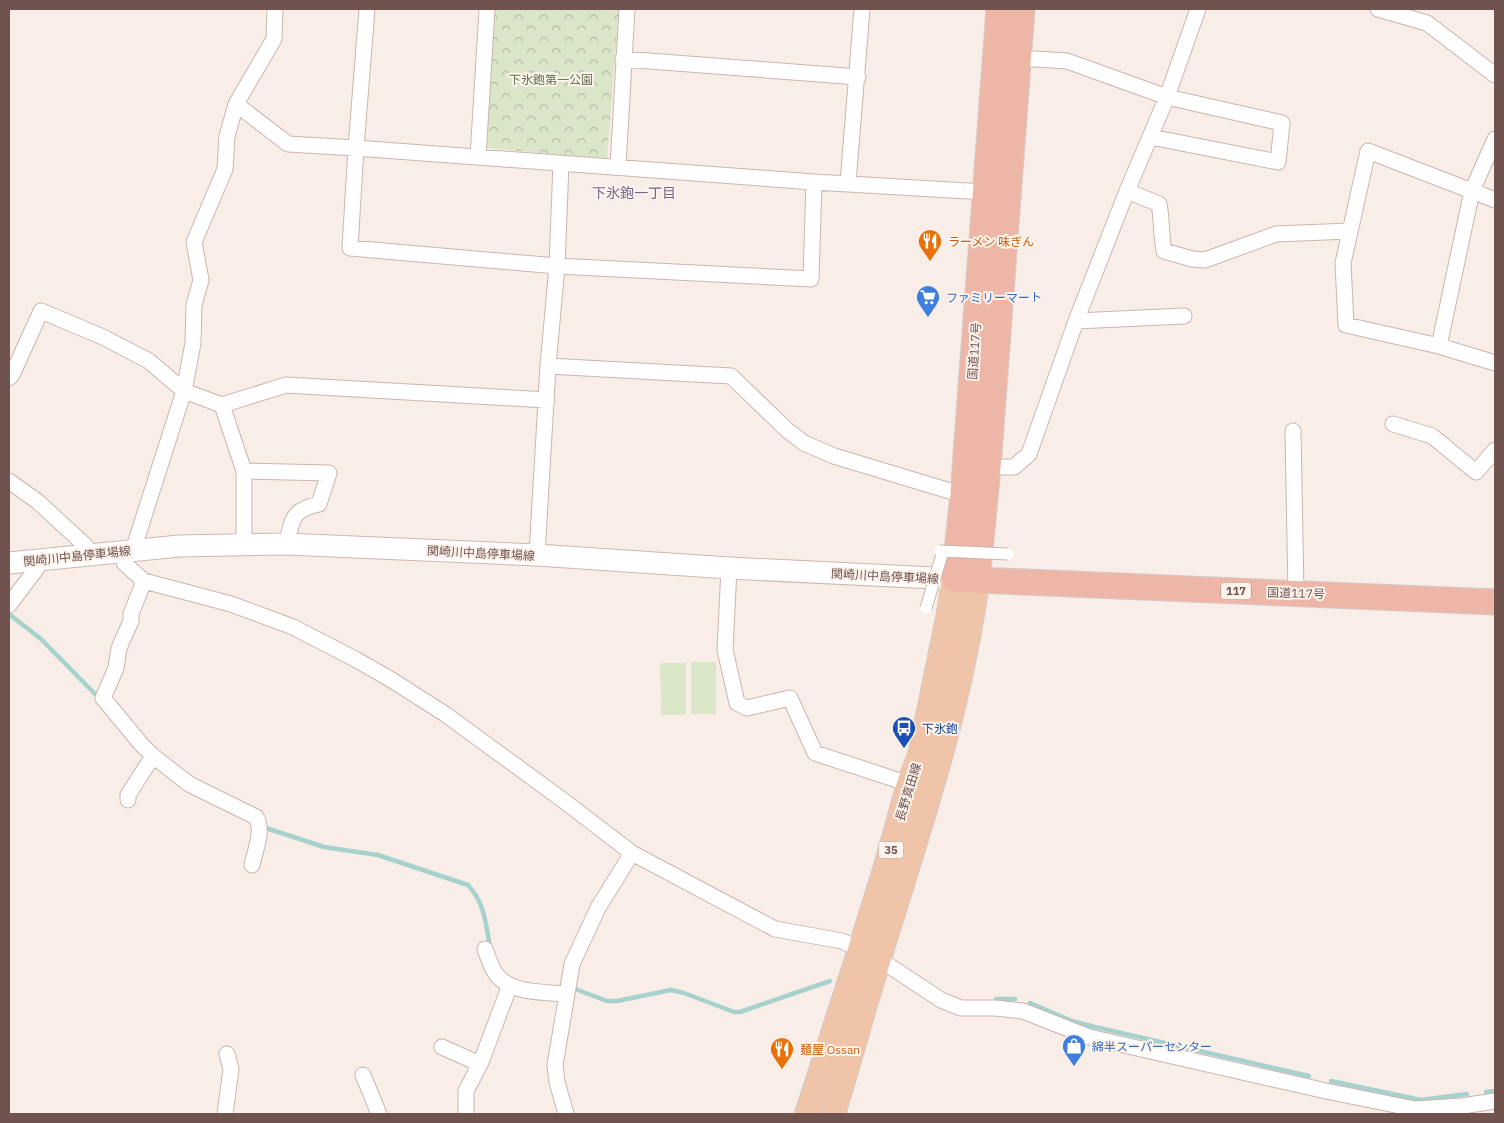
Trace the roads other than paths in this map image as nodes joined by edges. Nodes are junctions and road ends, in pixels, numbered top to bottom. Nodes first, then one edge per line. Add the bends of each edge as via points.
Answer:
1 (275, 9) edge
2 (367, 9) edge
3 (488, 9) edge
4 (627, 9) edge
5 (862, 9) edge
6 (999, 9) edge
7 (1022, 9) edge
8 (1198, 9) edge
9 (1378, 9) edge
10 (1019, 58) junction
11 (623, 59) junction
12 (1495, 75) edge
13 (858, 77) junction
14 (1167, 97) junction
15 (236, 104) junction
16 (1151, 137) junction
17 (1495, 140) edge
18 (356, 148) junction
19 (478, 157) junction
20 (561, 163) junction
21 (618, 166) junction
22 (814, 182) junction
23 (848, 183) junction
24 (1472, 190) junction
25 (1128, 191) junction
26 (985, 192) junction
27 (1495, 200) edge
28 (1350, 231) junction
29 (557, 266) junction
30 (1184, 316) dead end
31 (1076, 321) junction
32 (1439, 346) junction
33 (1495, 363) edge
34 (548, 366) junction
35 (9, 378) edge
36 (184, 391) junction
37 (547, 400) junction
38 (222, 405) junction
39 (1393, 424) dead end
40 (1293, 432) dead end
41 (1495, 450) edge
42 (988, 467) junction
43 (244, 471) junction
44 (9, 481) edge
45 (964, 495) junction
46 (244, 544) junction
47 (286, 544) junction
48 (130, 550) junction
49 (1008, 554) dead end
50 (85, 555) junction
51 (537, 555) junction
52 (36, 561) junction
53 (9, 563) edge
54 (729, 568) junction
55 (965, 580) junction
56 (144, 581) junction
57 (1296, 593) junction
58 (1495, 602) edge
59 (9, 604) edge
60 (926, 608) dead end
61 (153, 756) junction
62 (909, 784) junction
63 (128, 800) dead end
64 (632, 853) junction
65 (252, 865) dead end
66 (485, 949) dead end
67 (870, 955) junction
68 (510, 985) junction
69 (567, 994) junction
70 (442, 1047) dead end
71 (227, 1054) dead end
72 (480, 1064) junction
73 (364, 1075) dead end
74 (1495, 1101) edge
75 (225, 1114) edge
76 (379, 1114) edge
77 (466, 1114) edge
78 (566, 1114) edge
79 (806, 1114) edge
80 (832, 1114) edge

1 - 15 street via 274,39
2 - 18 street
3 - 19 street
4 - 11 street
5 - 13 street
6 - 26 highway, 国道117号
7 - 10 highway, 国道117号
8 - 14 street
9 - 12 street via 1427,23
10 - 14 street via 1067,61
10 - 42 highway, 国道117号
11 - 13 street
11 - 21 street
13 - 23 street
14 - 16 street
14 - 16 street via 1282,123 1278,162
15 - 18 street via 288,144
15 - 36 street via 227,136 225,169 194,242 201,280 194,305 193,343
16 - 25 street
17 - 24 street
18 - 19 street
18 - 29 street via 350,248
19 - 20 street
20 - 21 street
20 - 29 street
21 - 22 street
22 - 23 street
22 - 29 street via 811,279
23 - 26 street
24 - 27 street
24 - 28 street via 1368,151
24 - 32 street
25 - 28 street via 1159,204 1164,251 1192,259 1205,260 1276,234
25 - 31 street
26 - 45 highway, 国道117号
28 - 32 street via 1343,263 1346,324
29 - 34 street
30 - 31 street
31 - 42 street via 1029,454 1014,466
32 - 33 street
34 - 37 street
34 - 45 street via 731,376 804,443 834,456
35 - 36 street via 42,311 149,361
36 - 38 street
36 - 48 street via 136,541
37 - 38 street via 286,385
37 - 51 street
38 - 43 street
39 - 41 street via 1432,436 1476,472
40 - 57 street
42 - 55 highway, 国道117号
43 - 46 street
43 - 47 street via 329,473 319,504 296,513
44 - 50 street via 37,501 86,546
45 - 55 highway, 国道117号
46 - 47 main road, 関崎川中島停車場線
46 - 48 main road, 関崎川中島停車場線
47 - 51 main road, 関崎川中島停車場線
48 - 50 main road, 関崎川中島停車場線
48 - 56 street via 124,563
49 - 60 street, bridge via 941,551
50 - 52 main road, 関崎川中島停車場線
51 - 54 main road, 関崎川中島停車場線
52 - 53 main road, 関崎川中島停車場線
52 - 59 street via 37,568
54 - 55 main road, 関崎川中島停車場線
54 - 62 street via 725,650 737,703 747,708 790,698 815,753
55 - 57 highway, 国道117号 / 117
55 - 62 main road, 長野真田線 / 35 via 950,613 920,755
55 - 67 main road, 長野真田線 / 35 via 972,618 949,727 917,841
56 - 61 street via 103,698
56 - 64 street via 231,604 293,627 356,659 445,714
57 - 58 highway, 国道117号 / 117
61 - 63 street via 128,794
61 - 65 street via 188,784 256,816 259,827
62 - 67 main road, 長野真田線 / 35 via 886,870
64 - 67 street via 775,929 842,941
64 - 69 street via 598,908 572,964
66 - 68 street via 496,975
67 - 74 street via 941,1000 961,1008 1023,1010 1089,1037 1415,1109
67 - 79 main road, 長野真田線 / 35
67 - 80 main road, 長野真田線 / 35 via 859,1030
68 - 69 street via 520,990
68 - 72 street
69 - 78 street via 555,1065
70 - 72 street
71 - 75 street via 231,1069
72 - 77 street via 466,1091
73 - 76 street

